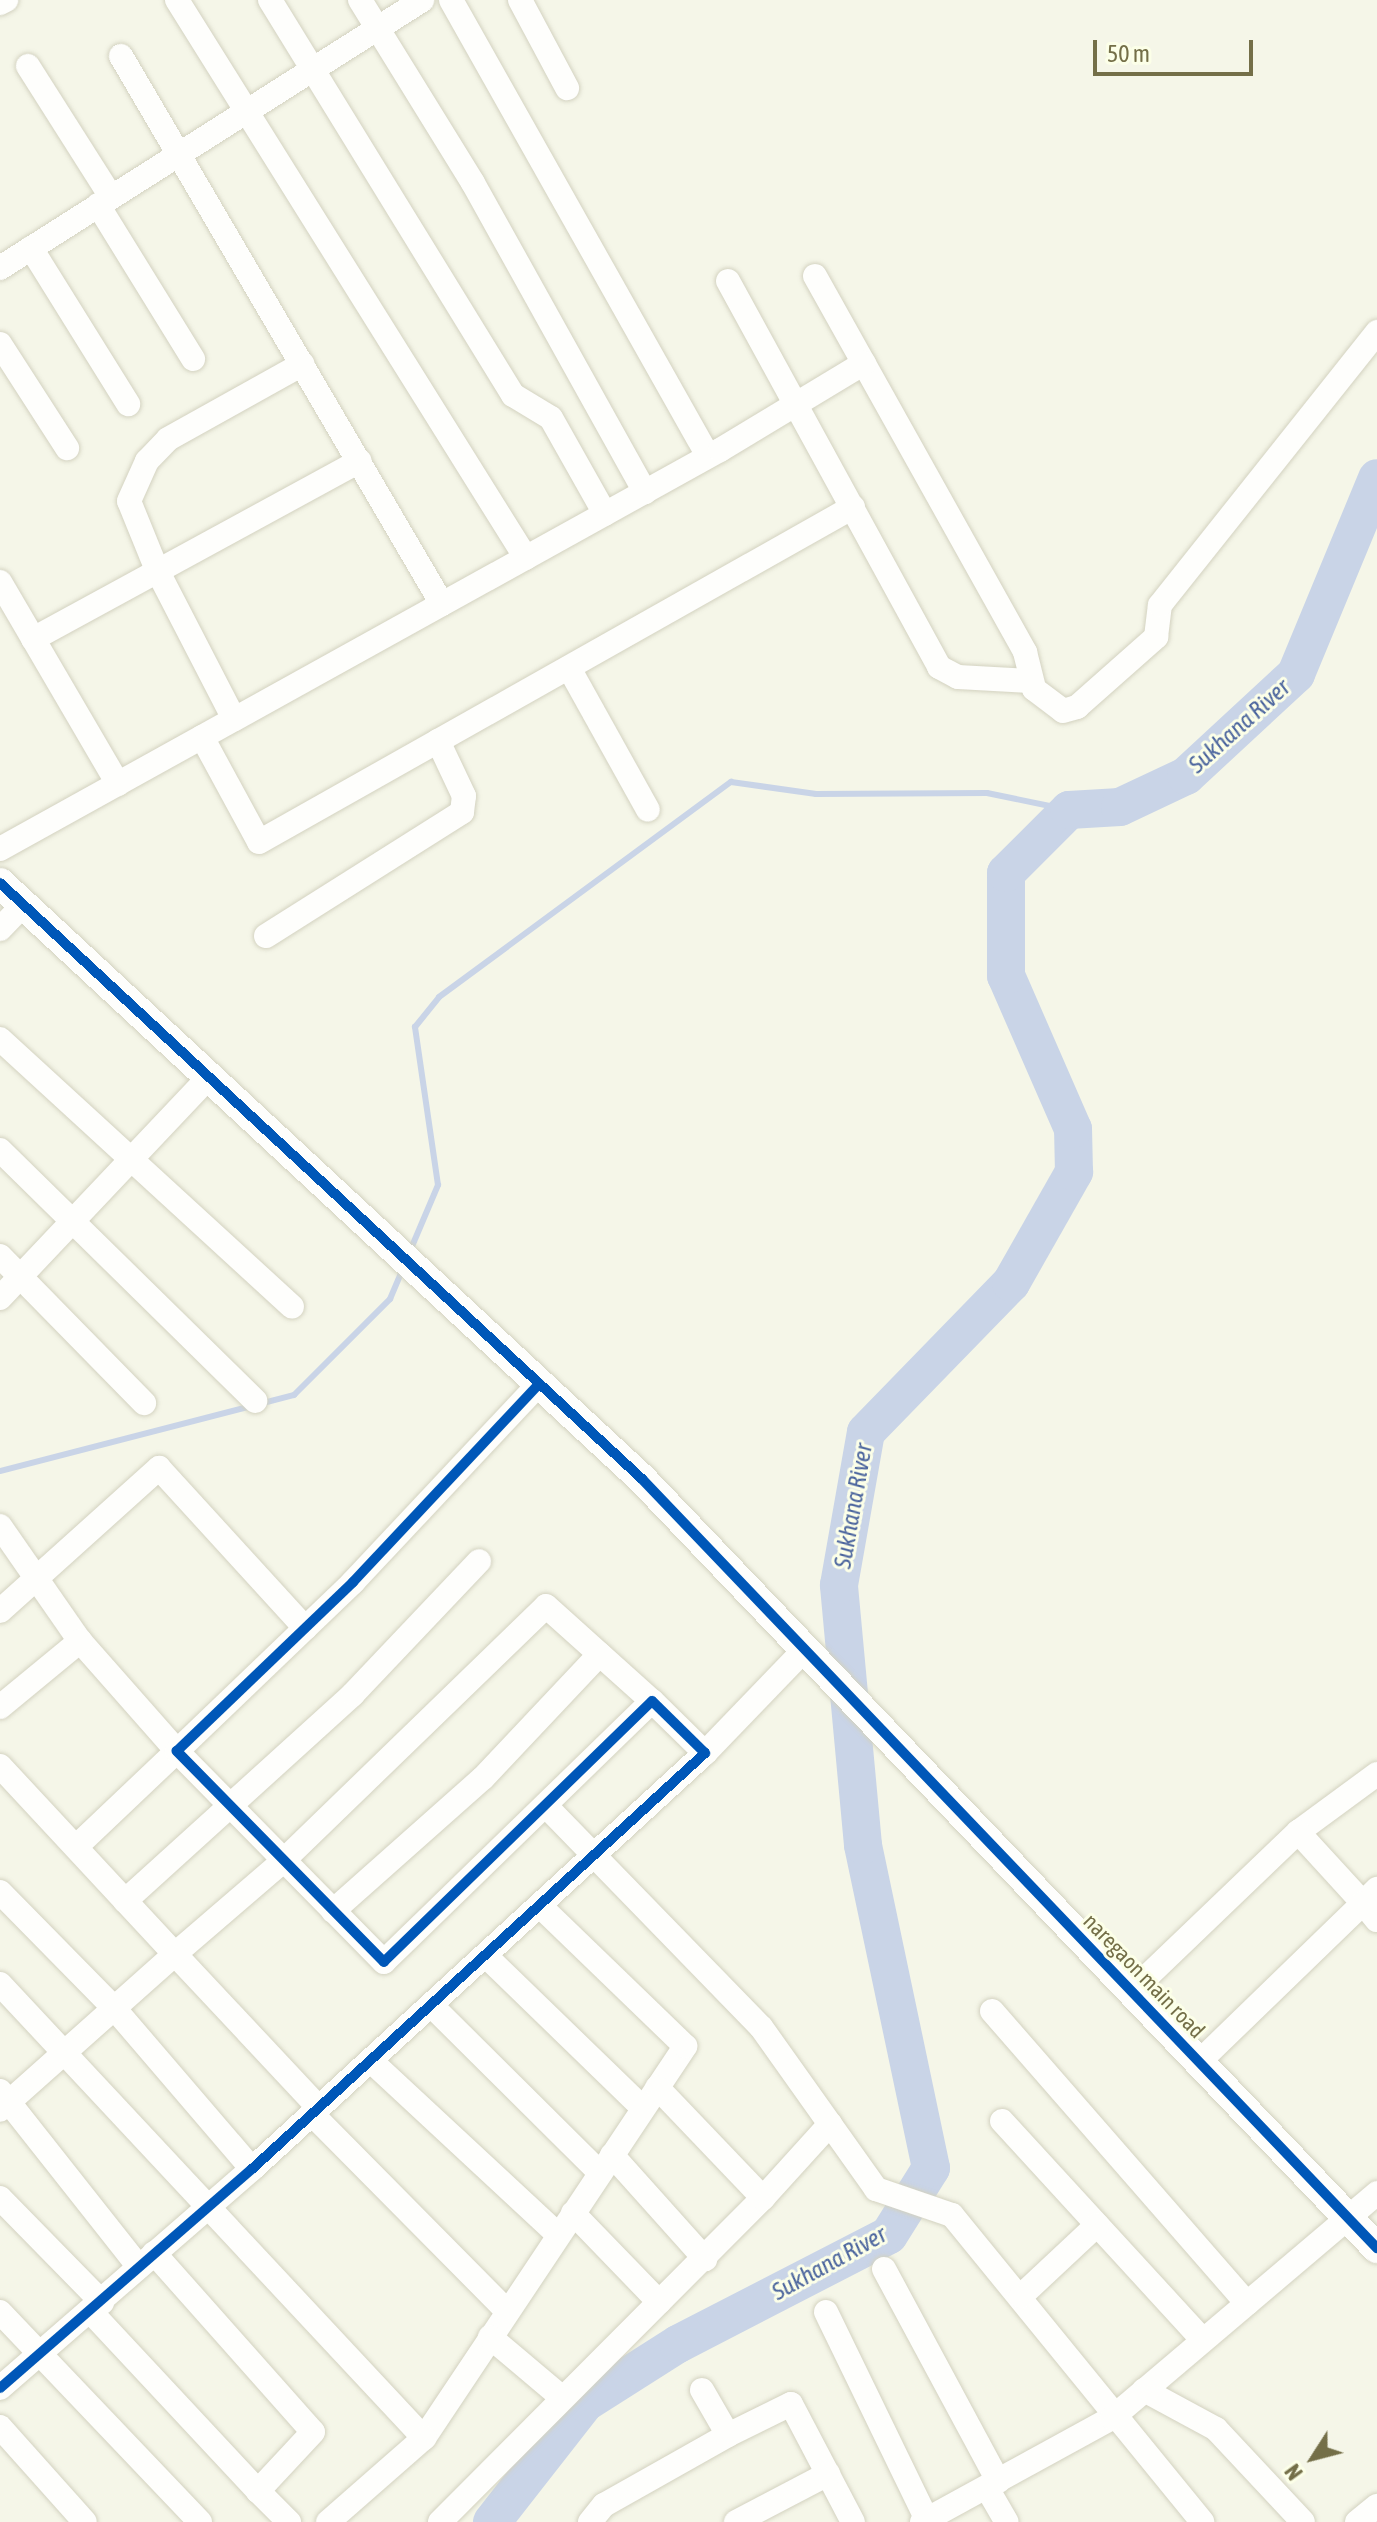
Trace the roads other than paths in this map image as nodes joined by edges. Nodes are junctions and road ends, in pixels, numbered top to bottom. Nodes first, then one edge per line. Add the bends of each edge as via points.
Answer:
1 (6, 0) edge
2 (177, 0) edge
3 (270, 0) edge
4 (360, 0) edge
5 (422, 0) edge
6 (451, 0) edge
7 (520, 0) edge
8 (0, 3) edge
9 (377, 28) junction
10 (121, 56) dead end
11 (28, 66) dead end
12 (312, 70) junction
13 (567, 88) dead end
14 (243, 113) junction
15 (181, 153) junction
16 (105, 201) junction
17 (31, 248) junction
18 (0, 268) edge
19 (815, 276) dead end
20 (728, 281) dead end
21 (1377, 332) edge
22 (0, 344) edge
23 (193, 359) dead end
24 (864, 363) junction
25 (303, 364) junction
26 (797, 403) junction
27 (128, 404) dead end
28 (67, 448) dead end
29 (708, 456) junction
30 (360, 461) junction
31 (645, 492) junction
32 (853, 507) junction
33 (605, 514) junction
34 (526, 558) junction
35 (157, 570) junction
36 (0, 582) edge
37 (442, 604) junction
38 (33, 639) junction
39 (569, 668) junction
40 (1030, 681) junction
41 (234, 719) junction
42 (202, 737) junction
43 (438, 741) junction
44 (118, 784) junction
45 (648, 810) dead end
46 (0, 849) edge
47 (0, 883) edge
48 (24, 904) junction
49 (0, 929) edge
50 (266, 936) dead end
51 (0, 1039) edge
52 (209, 1077) junction
53 (0, 1150) edge
54 (131, 1159) junction
55 (74, 1220) junction
56 (0, 1256) edge
57 (21, 1276) junction
58 (0, 1298) edge
59 (292, 1307) dead end
60 (539, 1384) junction
61 (255, 1401) dead end
62 (144, 1403) dead end
63 (0, 1526) edge
64 (479, 1561) dead end
65 (36, 1580) junction
66 (0, 1611) edge
67 (305, 1628) junction
68 (80, 1641) junction
69 (805, 1649) junction
70 (600, 1654) junction
71 (652, 1701) junction
72 (0, 1707) edge
73 (177, 1751) junction
74 (705, 1753) junction
75 (0, 1766) edge
76 (1377, 1774) edge
77 (231, 1806) junction
78 (546, 1806) junction
79 (1298, 1832) junction
80 (76, 1847) junction
81 (595, 1856) junction
82 (283, 1861) junction
83 (0, 1892) edge
84 (125, 1901) junction
85 (1372, 1904) edge
86 (542, 1908) junction
87 (333, 1911) junction
88 (175, 1954) junction
89 (487, 1957) junction
90 (0, 1984) edge
91 (1132, 1991) junction
92 (432, 2006) junction
93 (114, 2008) junction
94 (992, 2011) dead end
95 (62, 2054) junction
96 (371, 2061) junction
97 (1199, 2062) junction
98 (657, 2087) junction
99 (3, 2101) edge
100 (643, 2108) junction
101 (315, 2111) junction
102 (1002, 2121) dead end
103 (830, 2124) junction
104 (606, 2164) junction
105 (252, 2169) junction
106 (1377, 2193) edge
107 (0, 2198) edge
108 (763, 2198) junction
109 (204, 2209) junction
110 (573, 2213) junction
111 (1347, 2217) junction
112 (1097, 2225) junction
113 (558, 2235) junction
114 (1377, 2248) edge
115 (705, 2259) junction
116 (147, 2260) junction
117 (884, 2269) dead end
118 (1021, 2296) junction
119 (659, 2302) junction
120 (1247, 2303) junction
121 (96, 2307) junction
122 (507, 2311) junction
123 (0, 2312) edge
124 (826, 2312) dead end
125 (490, 2337) junction
126 (1203, 2340) junction
127 (38, 2356) junction
128 (0, 2388) edge
129 (702, 2390) dead end
130 (1144, 2390) junction
131 (560, 2396) junction
132 (1112, 2418) junction
133 (0, 2427) edge
134 (728, 2435) junction
135 (424, 2438) junction
136 (828, 2474) junction
137 (992, 2484) junction
138 (258, 2491) junction
139 (1377, 2506) edge
140 (925, 2521) edge
141 (85, 2522) edge
142 (200, 2522) edge
143 (289, 2522) edge
144 (328, 2522) edge
145 (440, 2522) edge
146 (590, 2522) edge
147 (736, 2522) edge
148 (853, 2522) edge
149 (1007, 2522) edge
150 (1202, 2522) edge
151 (1303, 2522) edge
152 (1357, 2522) edge

1 - 8 street
2 - 14 street
3 - 12 street
4 - 9 street
5 - 9 street
6 - 29 street
7 - 13 street
9 - 12 street
9 - 31 street via 473,183
10 - 15 street
11 - 16 street
12 - 14 street
12 - 33 street via 513,395 551,418
14 - 15 street
14 - 34 street
15 - 16 street
15 - 25 street
16 - 17 street
16 - 23 street
17 - 18 street
17 - 27 street
19 - 24 street
20 - 26 street
21 - 40 street via 1160,605 1156,637 1077,707 1051,708
22 - 28 street
24 - 26 street
24 - 40 street via 1025,652
25 - 30 street
25 - 35 street via 168,439 147,461 129,501
26 - 29 street
26 - 32 street
29 - 31 street
30 - 35 street
30 - 37 street
31 - 33 street
32 - 39 street
32 - 40 street via 939,667 958,677
33 - 34 street
34 - 37 street
35 - 38 street
35 - 41 street
36 - 38 street
37 - 41 street
38 - 44 street
39 - 43 street
39 - 45 street
41 - 42 street
42 - 43 street via 259,842
42 - 44 street
43 - 50 street via 464,796 462,812
44 - 46 street
47 - 48 street, naregaon main road
48 - 49 street
48 - 52 street, naregaon main road
51 - 54 street
52 - 54 street
52 - 60 street, naregaon main road
53 - 55 street
54 - 55 street
54 - 59 street
55 - 57 street
55 - 61 street
56 - 57 street
57 - 58 street
57 - 62 street
60 - 67 street
60 - 69 street, naregaon main road via 642,1479
63 - 65 street
64 - 77 street via 384,1664
65 - 66 street
65 - 67 street via 159,1468
65 - 68 street
67 - 73 street
68 - 72 street
68 - 73 street
69 - 74 street
69 - 91 street, naregaon main road
70 - 71 street
70 - 82 street via 546,1606
70 - 87 street via 483,1778
71 - 74 street
71 - 78 street
73 - 77 street
73 - 80 street
74 - 81 street
75 - 80 street
76 - 79 street
77 - 82 street
77 - 84 street
78 - 81 street
78 - 87 street via 384,1962
79 - 85 street
79 - 91 street
80 - 84 street
81 - 86 street
81 - 103 street via 761,2027
82 - 87 street
82 - 88 street
83 - 93 street
84 - 88 street
85 - 97 street
86 - 89 street
86 - 98 street via 685,2046
88 - 93 street
88 - 101 street
89 - 92 street
89 - 100 street
90 - 95 street
91 - 97 street, naregaon main road
92 - 96 street
92 - 104 street
93 - 95 street
93 - 105 street
94 - 120 street
95 - 99 street
95 - 109 street
96 - 101 street
96 - 113 street
97 - 111 street, naregaon main road
98 - 100 street
98 - 108 street
99 - 116 street
100 - 104 street
101 - 105 street
101 - 122 street
102 - 112 street
103 - 108 street
103 - 118 street via 876,2189 952,2215
104 - 110 street
104 - 115 street
105 - 109 street
106 - 111 street
107 - 121 street
108 - 115 street
109 - 116 street
109 - 135 street
110 - 113 street
110 - 119 street
111 - 114 street, naregaon main road
111 - 120 street
112 - 118 street
112 - 126 street
113 - 122 street
115 - 119 street
116 - 121 street
116 - 138 street via 313,2432
117 - 137 street
118 - 132 street
119 - 131 street
120 - 126 street
121 - 127 street
121 - 138 street
122 - 125 street
123 - 127 street
124 - 140 street
125 - 131 street
125 - 135 street
126 - 130 street
127 - 128 street
127 - 142 street
129 - 134 street
130 - 132 street
130 - 151 street via 1216,2429
131 - 145 street
132 - 137 street
132 - 150 street
133 - 141 street
134 - 136 street via 791,2404
134 - 146 street via 604,2505
135 - 144 street
136 - 147 street
136 - 148 street
137 - 140 street
137 - 149 street
138 - 143 street
139 - 152 street

